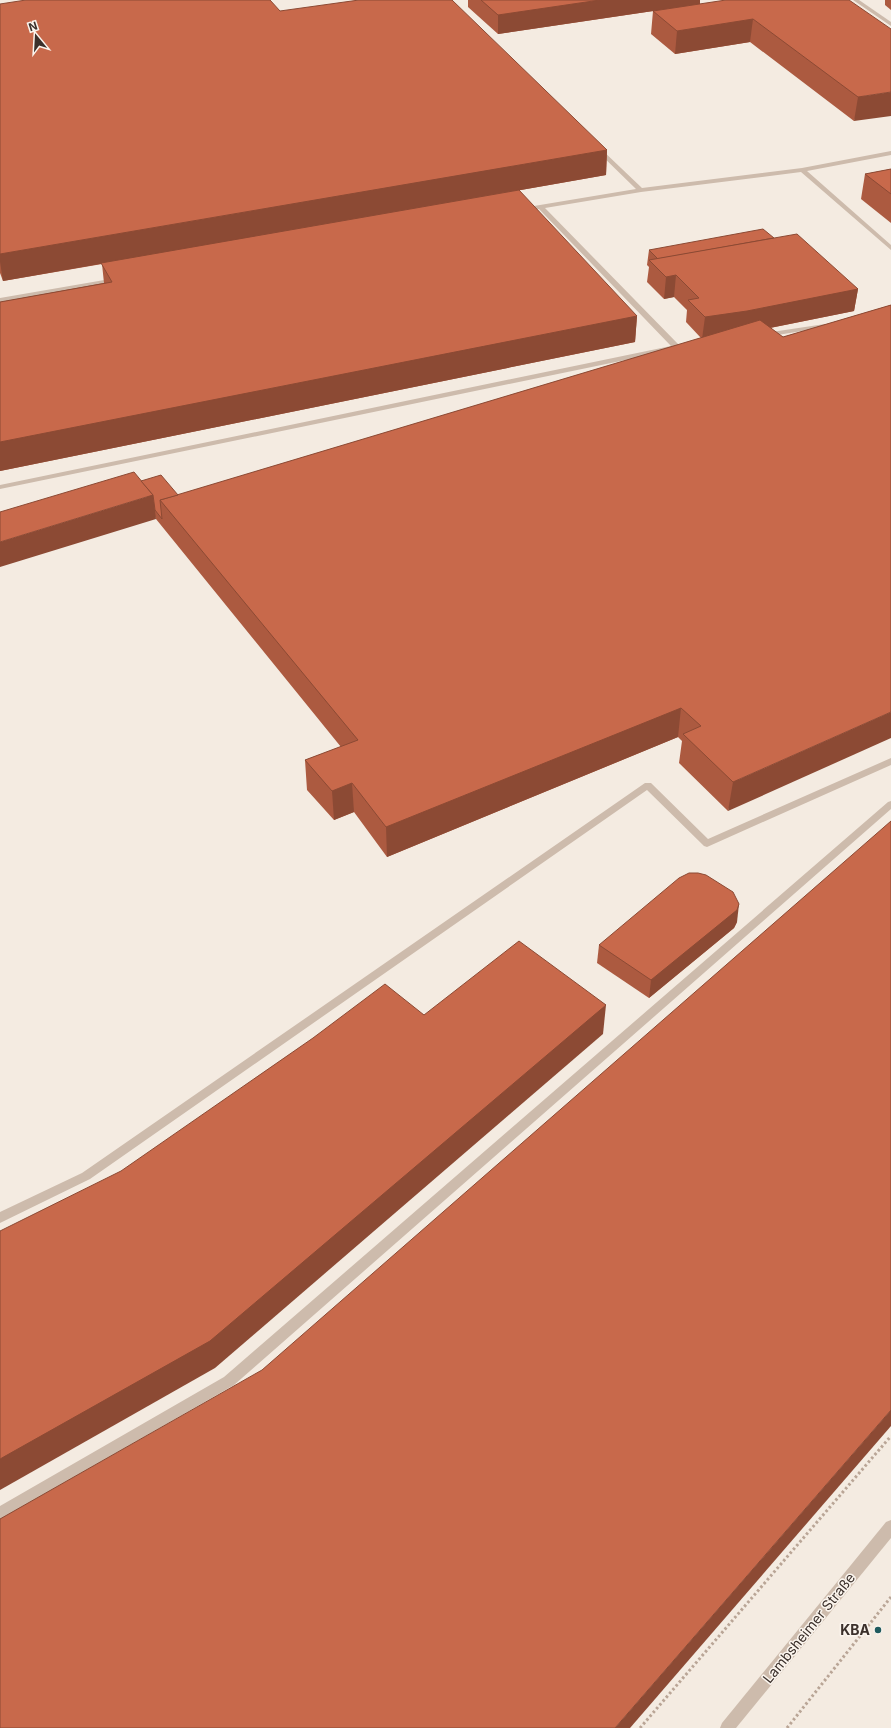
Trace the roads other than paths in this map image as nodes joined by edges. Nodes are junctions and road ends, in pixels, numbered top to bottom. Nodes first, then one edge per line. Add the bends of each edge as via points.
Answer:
1 (856, 0) edge
2 (891, 24) edge
3 (595, 146) edge
4 (891, 153) edge
5 (802, 170) junction
6 (641, 190) junction
7 (541, 207) junction
8 (517, 211) edge
9 (891, 248) edge
10 (125, 278) edge
11 (0, 300) edge
12 (835, 324) edge
13 (756, 337) edge
14 (0, 487) edge
15 (891, 761) edge
16 (891, 804) edge
17 (0, 1218) edge
18 (0, 1513) edge
19 (891, 1527) edge
20 (727, 1728) edge

1 - 2 street
3 - 6 street
4 - 5 street
5 - 6 street
5 - 9 street
6 - 7 street
7 - 8 street
7 - 14 street via 679,347
10 - 11 street
12 - 13 street
15 - 17 street via 707,844 648,785 86,1176
16 - 18 street via 229,1381
19 - 20 street, Lambsheimer Straße

